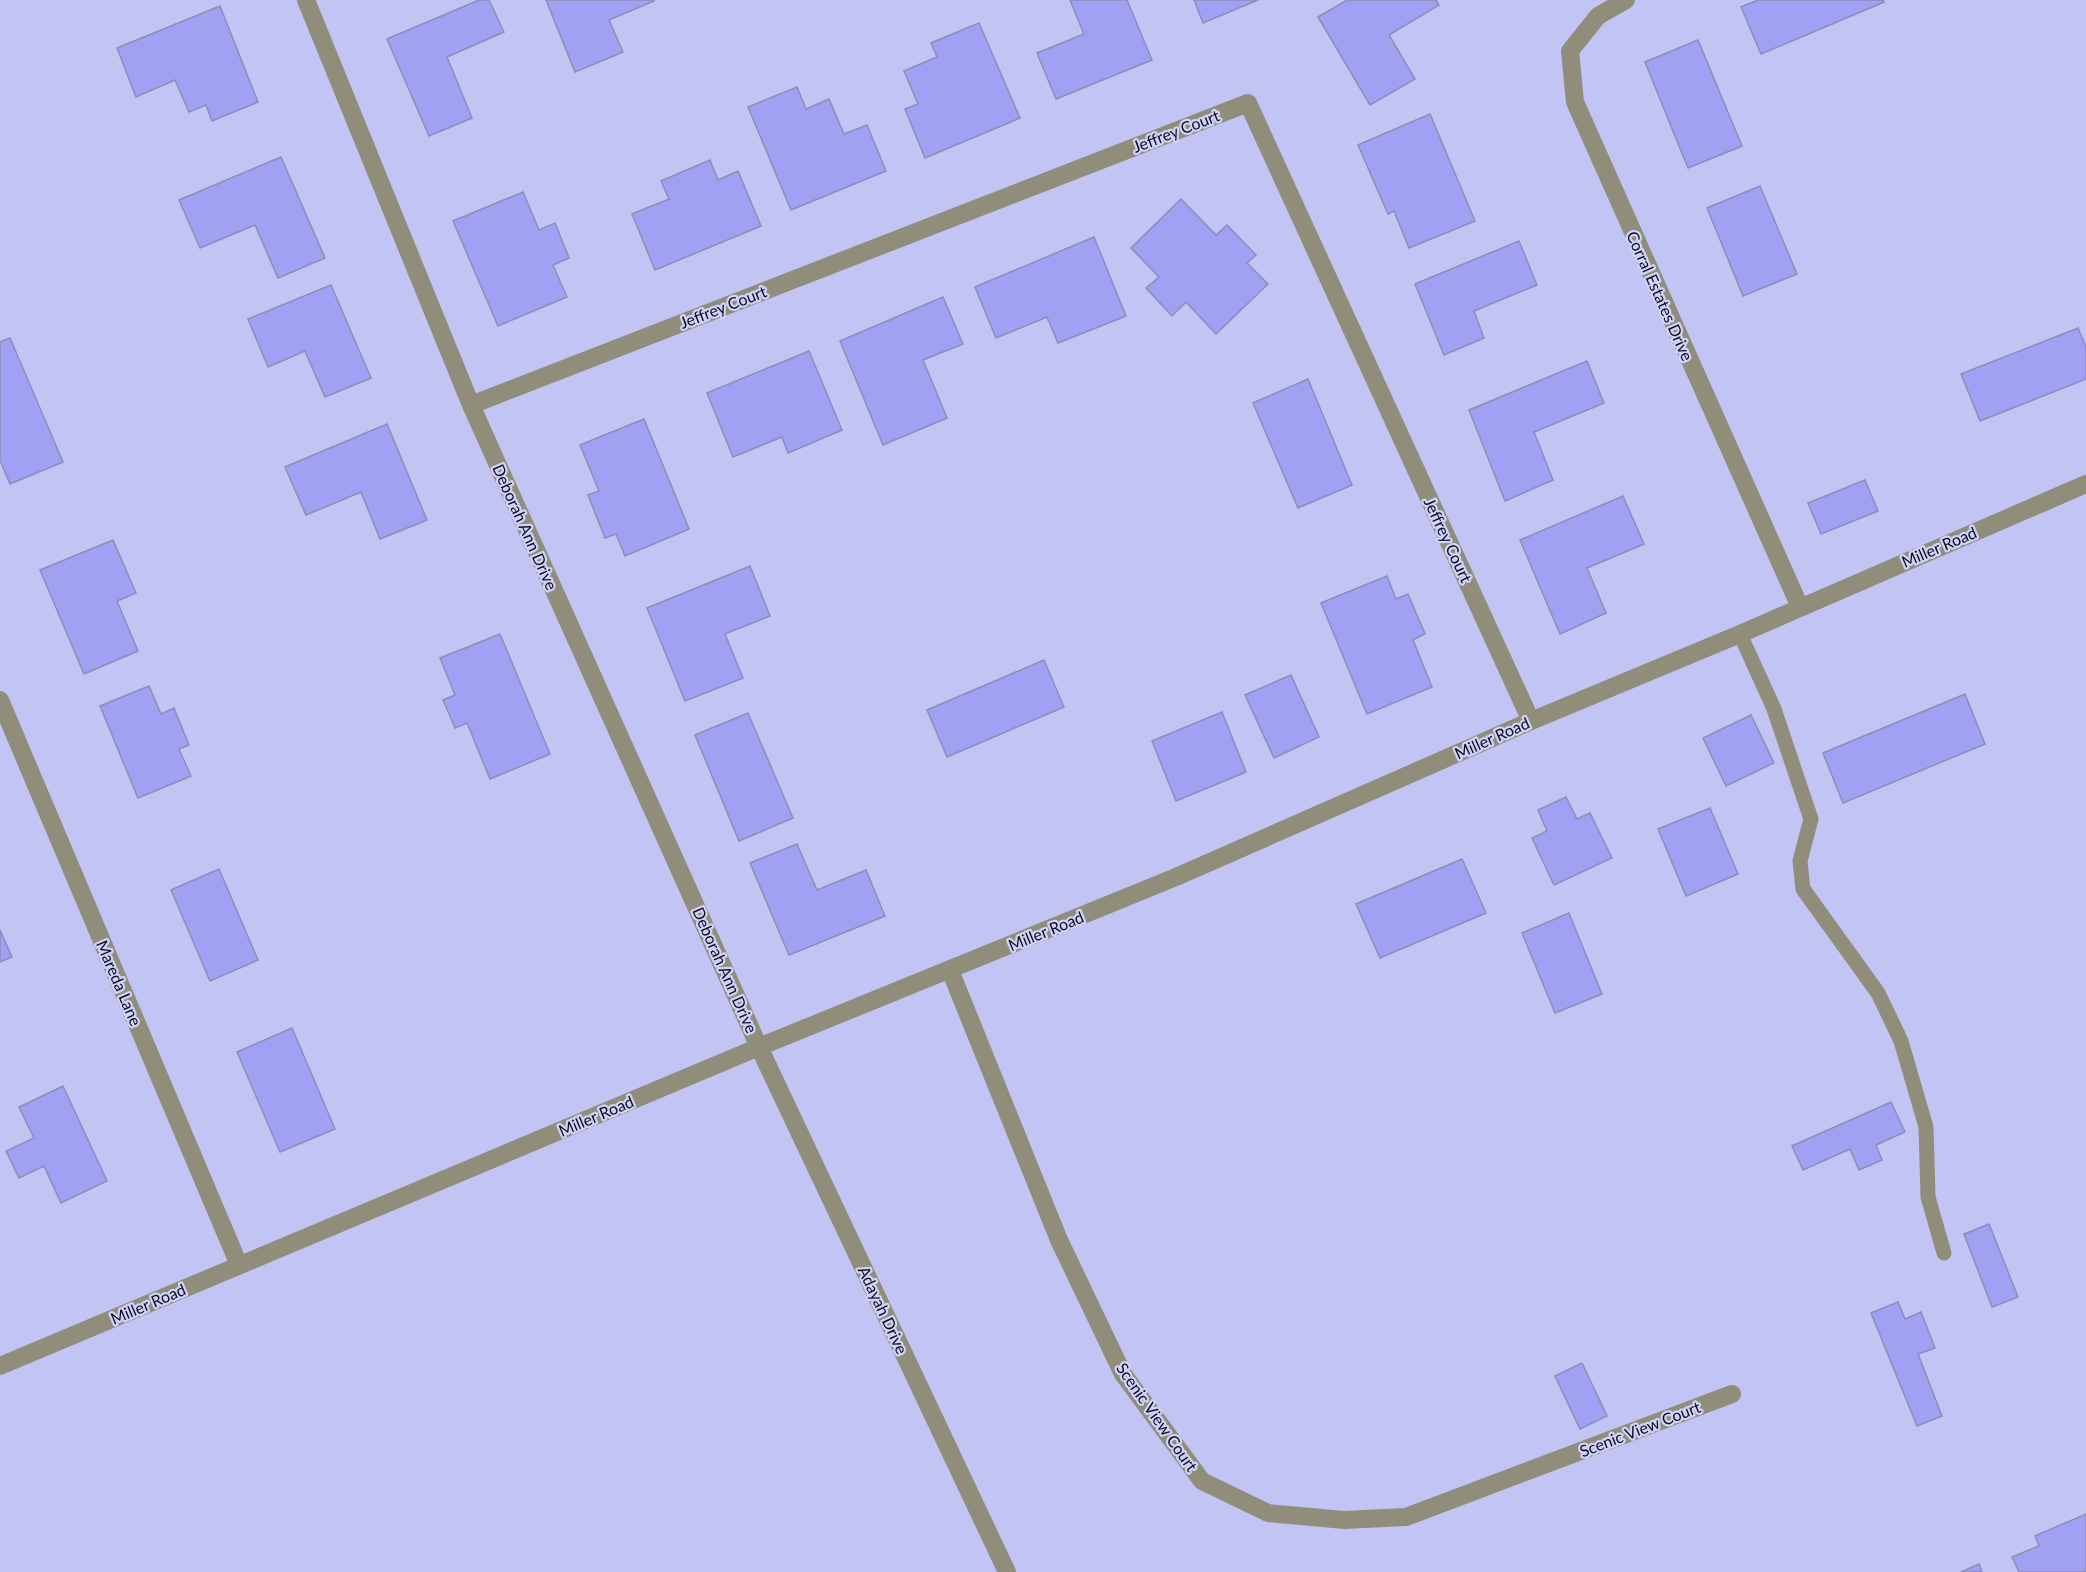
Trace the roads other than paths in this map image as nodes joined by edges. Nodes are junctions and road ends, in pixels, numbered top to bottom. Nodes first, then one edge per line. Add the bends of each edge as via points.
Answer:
1 (306, 0) edge
2 (1626, 0) edge
3 (471, 405) junction
4 (2086, 484) edge
5 (1800, 607) junction
6 (1740, 634) junction
7 (0, 700) edge
8 (1531, 721) junction
9 (950, 970) junction
10 (759, 1047) junction
11 (1944, 1253) dead end
12 (239, 1266) junction
13 (0, 1366) edge
14 (1732, 1394) dead end
15 (1008, 1572) edge

1 - 3 street, Deborah Ann Drive
2 - 5 street, Corral Estates Drive via 1598,16 1570,51 1575,102
3 - 8 street, Jeffrey Court via 1248,103
3 - 10 street, Deborah Ann Drive
4 - 5 street, Miller Road
5 - 6 street, Miller Road
6 - 8 street, Miller Road
6 - 11 lane via 1774,709 1811,819 1800,861 1803,889 1878,993 1901,1041 1926,1127 1928,1197
7 - 12 street, Mareda Lane
8 - 9 street, Miller Road via 1176,878
9 - 10 street, Miller Road
9 - 14 street, Scenic View Court via 1059,1240 1123,1374 1202,1481 1268,1513 1344,1520 1406,1517
10 - 12 street, Miller Road
10 - 15 street, Adayah Drive
12 - 13 street, Miller Road

